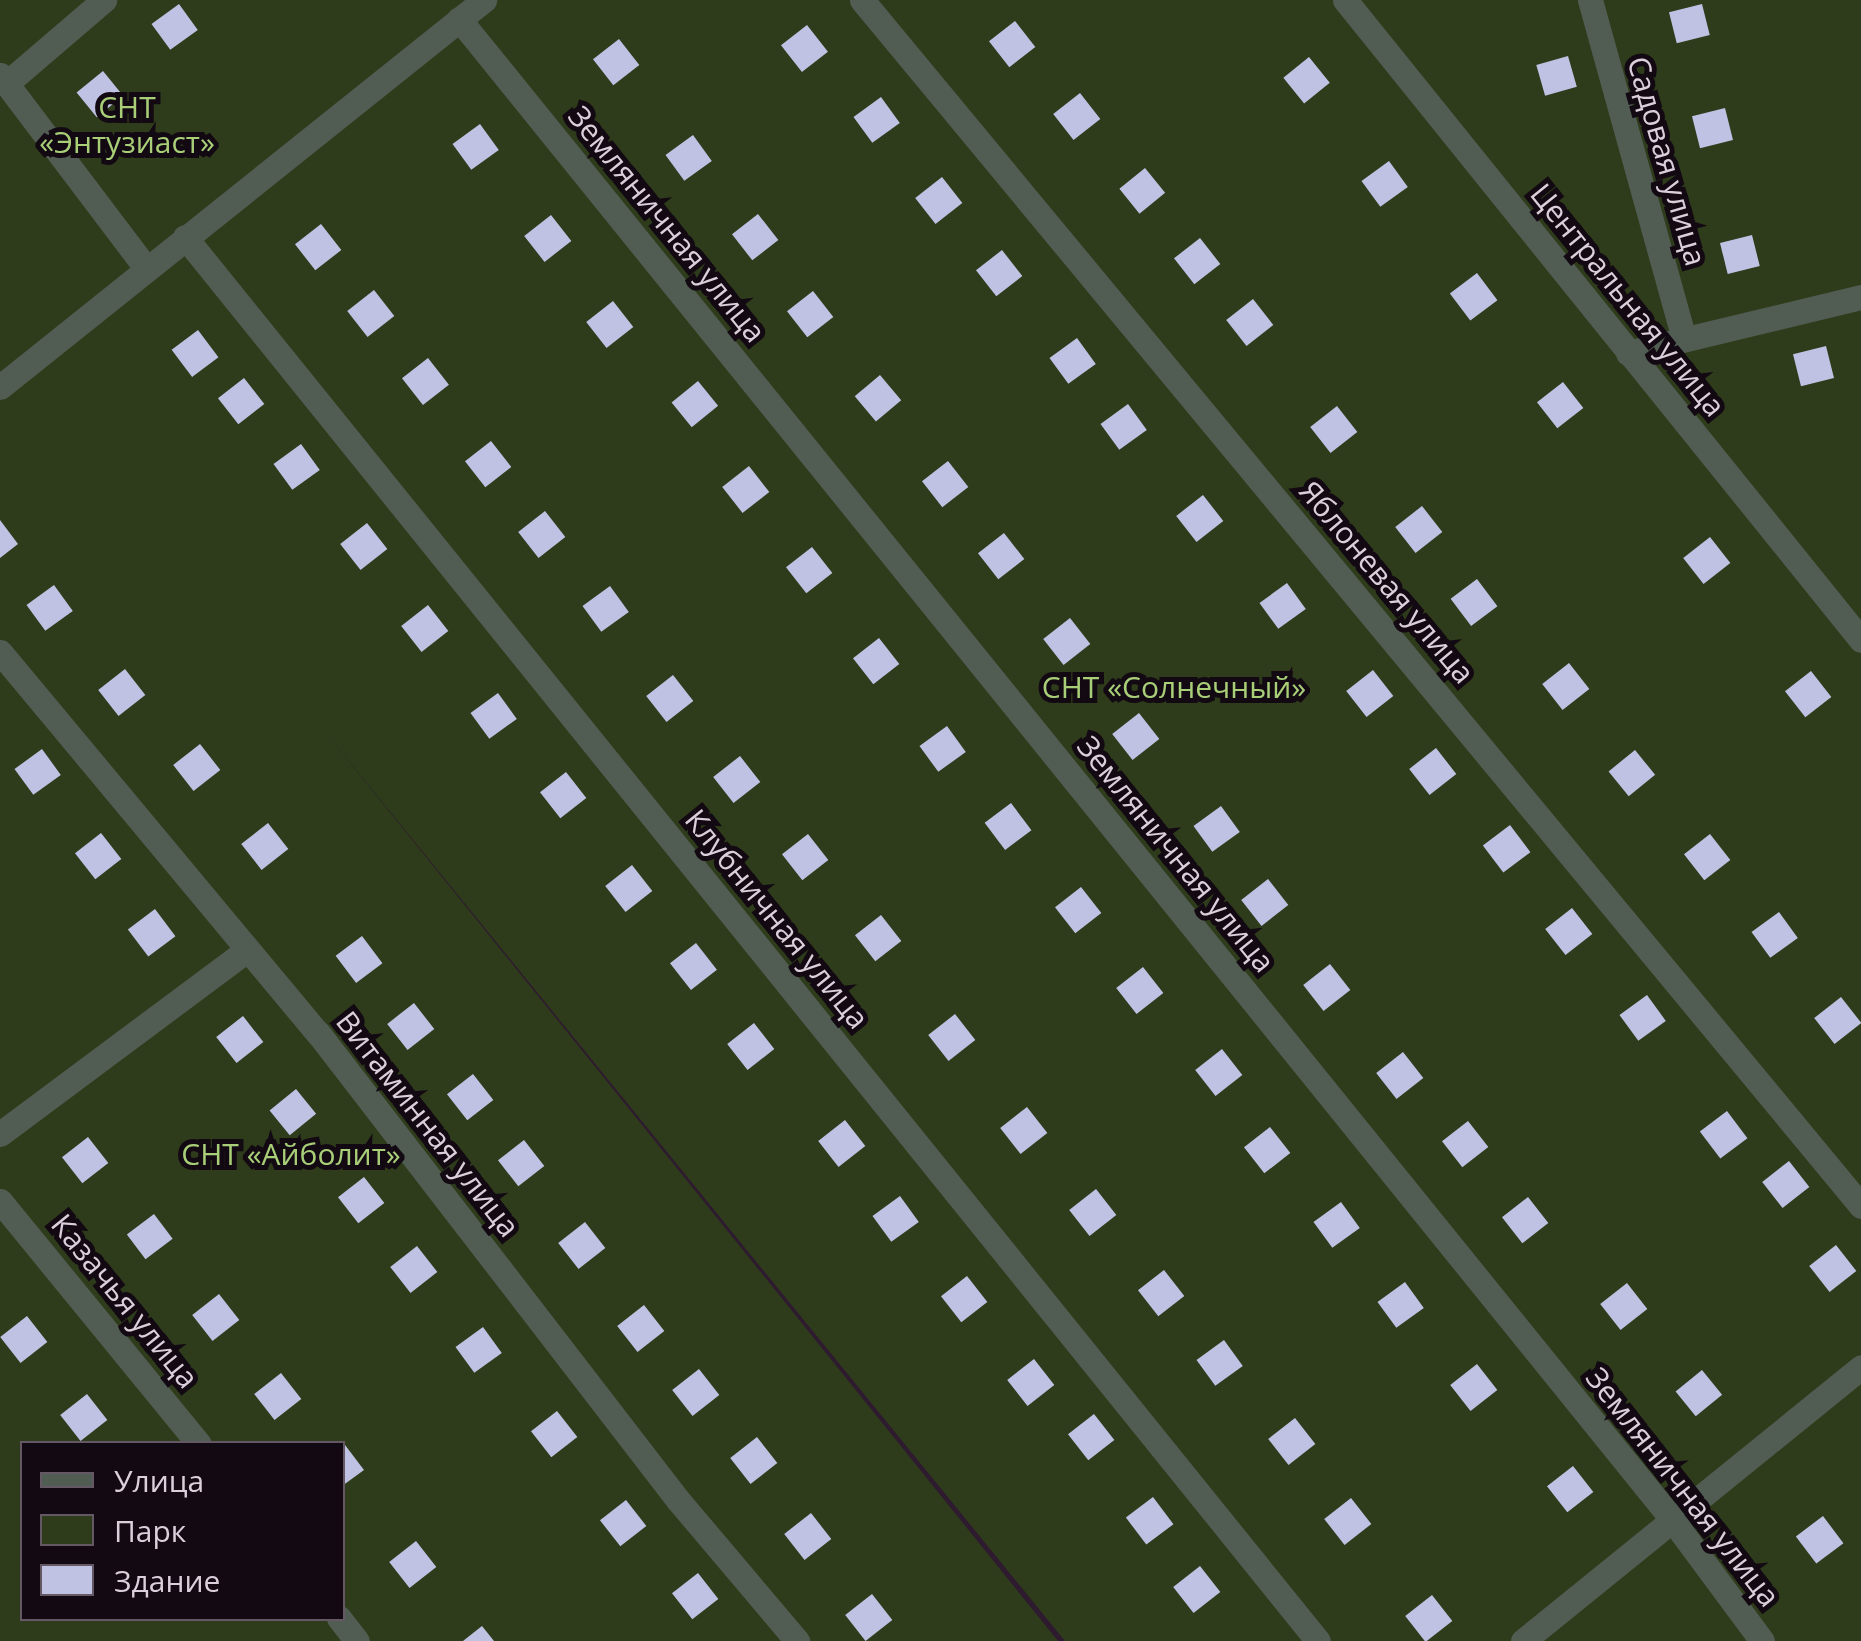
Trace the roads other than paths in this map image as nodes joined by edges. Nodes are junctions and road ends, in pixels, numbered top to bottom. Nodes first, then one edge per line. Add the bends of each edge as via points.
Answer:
1 (104, 0) edge
2 (484, 0) edge
3 (862, 0) edge
4 (1345, 0) edge
5 (1590, 0) edge
6 (459, 19) junction
7 (3, 80) edge
8 (185, 237) junction
9 (146, 268) junction
10 (1861, 297) edge
11 (1684, 339) junction
12 (1628, 353) junction
13 (0, 388) edge
14 (1861, 640) edge
15 (0, 652) edge
16 (247, 950) junction
17 (0, 1134) edge
18 (0, 1200) edge
19 (1861, 1206) edge
20 (1861, 1368) edge
21 (197, 1441) edge
22 (1671, 1518) junction
23 (341, 1621) edge
24 (357, 1641) edge
25 (798, 1641) edge
26 (1318, 1641) edge
27 (1523, 1641) edge
28 (1762, 1641) edge

1 - 7 street
2 - 6 street
3 - 19 street, Яблоневая улица
4 - 12 street, Центральная улица
5 - 11 street, Садовая улица
6 - 8 street
6 - 22 street, Земляничная улица
7 - 9 street
8 - 9 street
8 - 26 street, Клубничная улица
9 - 13 street
10 - 11 street
11 - 12 street
12 - 14 street, Центральная улица
15 - 16 street, Витаминная улица
16 - 17 street
16 - 25 street, Витаминная улица
18 - 21 street, Казачья улица
20 - 22 street
22 - 27 street
22 - 28 street, Земляничная улица
23 - 24 street

